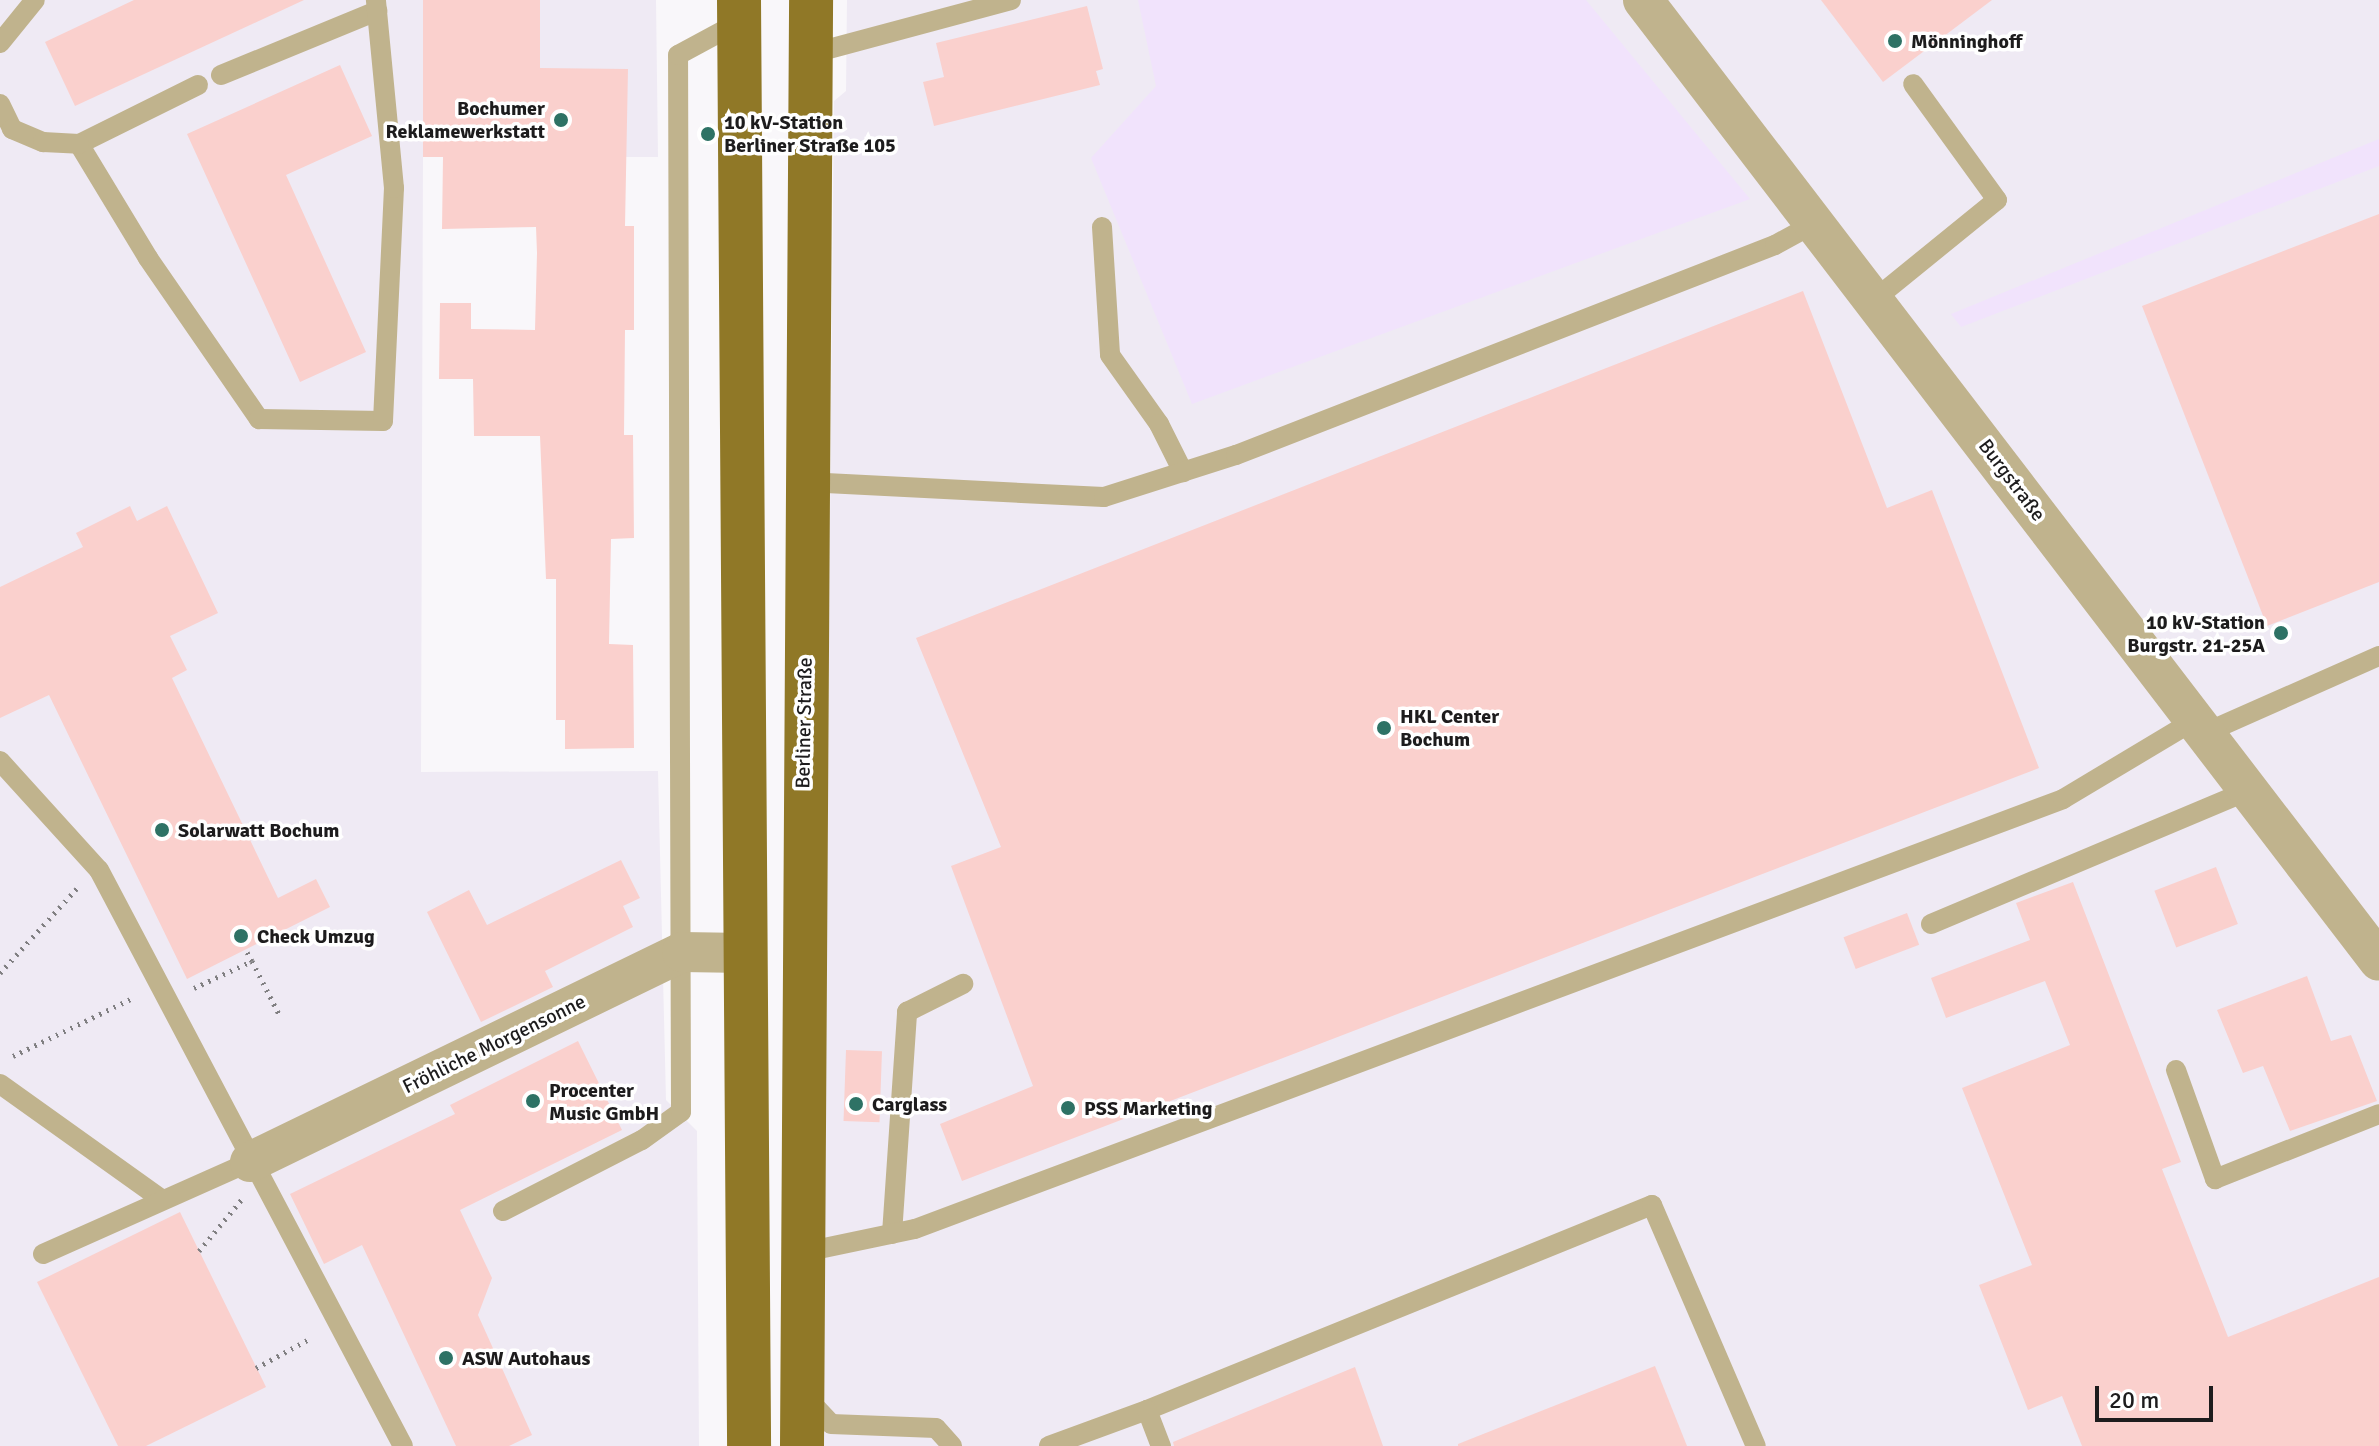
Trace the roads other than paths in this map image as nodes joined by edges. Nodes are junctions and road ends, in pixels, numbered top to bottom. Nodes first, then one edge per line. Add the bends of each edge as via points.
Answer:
1 (35, 0) edge
2 (811, 0) edge
3 (1643, 0) edge
4 (1001, 1) edge
5 (376, 5) edge
6 (739, 11) edge
7 (0, 43) edge
8 (810, 54) junction
9 (221, 75) dead end
10 (1913, 84) dead end
11 (198, 85) dead end
12 (0, 104) edge
13 (79, 144) junction
14 (1817, 222) junction
15 (1102, 227) dead end
16 (1875, 299) junction
17 (1183, 472) junction
18 (806, 482) junction
19 (2379, 656) edge
20 (2200, 726) junction
21 (0, 761) edge
22 (2249, 790) junction
23 (1931, 924) dead end
24 (682, 952) junction
25 (745, 953) junction
26 (2379, 961) edge
27 (963, 984) dead end
28 (2176, 1070) dead end
29 (0, 1084) edge
30 (2379, 1114) edge
31 (254, 1171) junction
32 (160, 1198) junction
33 (503, 1211) dead end
34 (892, 1234) junction
35 (800, 1253) junction
36 (43, 1254) dead end
37 (799, 1389) junction
38 (1147, 1410) junction
39 (403, 1446) edge
40 (749, 1446) edge
41 (802, 1446) edge
42 (952, 1446) edge
43 (1049, 1446) edge
44 (1161, 1446) edge
45 (1756, 1446) edge

1 - 7 lane
2 - 8 main road, Berliner Straße
3 - 14 street, Burgstraße
4 - 8 lane
5 - 9 lane
5 - 13 lane via 394,188 383,421 259,419
6 - 24 lane via 678,55
6 - 25 main road
8 - 18 main road, Berliner Straße
10 - 16 lane via 1997,200
11 - 13 lane
12 - 13 lane via 12,129 43,142
14 - 16 street, Burgstraße
14 - 17 lane via 1761,251
15 - 17 lane via 1110,355 1159,424
16 - 20 street, Burgstraße
17 - 18 lane via 1104,497
18 - 35 main road, Berliner Straße
19 - 20 lane
20 - 22 street, Burgstraße
20 - 34 lane via 2063,799
21 - 31 lane via 99,870
22 - 23 lane
22 - 26 street, Burgstraße
24 - 25 street, Fröhliche Morgensonne
24 - 31 street, Fröhliche Morgensonne
24 - 33 lane via 681,1112 642,1140
25 - 40 main road
27 - 34 lane via 907,1012
28 - 30 lane via 2215,1179
29 - 32 lane
31 - 32 lane, Fröhliche Morgensonne
31 - 39 lane
32 - 36 lane, Fröhliche Morgensonne
34 - 35 lane
35 - 37 main road, Berliner Straße
37 - 41 main road, Berliner Straße
37 - 42 lane via 831,1424 936,1428
38 - 43 lane
38 - 44 lane
38 - 45 lane via 1652,1205

